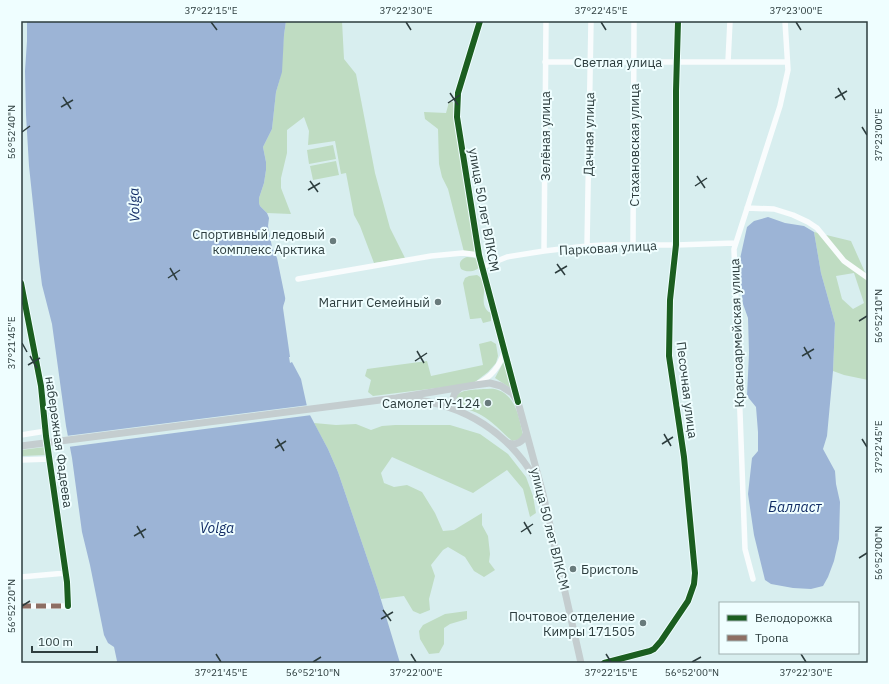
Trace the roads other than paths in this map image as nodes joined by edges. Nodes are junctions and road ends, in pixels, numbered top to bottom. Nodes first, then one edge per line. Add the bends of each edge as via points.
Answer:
1 (480, 21) edge
2 (546, 21) edge
3 (591, 21) edge
4 (634, 21) edge
5 (678, 21) edge
6 (730, 21) edge
7 (785, 21) edge
8 (545, 62) junction
9 (591, 62) junction
10 (634, 62) junction
11 (677, 62) junction
12 (728, 62) junction
13 (787, 62) junction
14 (747, 208) junction
15 (736, 243) junction
16 (634, 245) junction
17 (676, 245) junction
18 (587, 246) junction
19 (544, 251) junction
20 (479, 255) junction
21 (482, 267) junction
22 (868, 278) edge
23 (298, 279) dead end
24 (21, 283) edge
25 (505, 352) junction
26 (475, 385) junction
27 (460, 388) junction
28 (396, 398) junction
29 (518, 402) junction
30 (454, 409) junction
31 (46, 431) junction
32 (526, 434) junction
33 (21, 435) edge
34 (507, 442) junction
35 (21, 446) edge
36 (50, 459) junction
37 (21, 460) edge
38 (543, 494) junction
39 (66, 573) junction
40 (21, 577) edge
41 (752, 579) dead end
42 (21, 606) edge
43 (581, 663) edge
44 (604, 663) edge

1 - 20 street, улица 50 лет ВЛКСМ via 458,93 457,117
2 - 8 street, Зелёная улица
3 - 9 street, Дачная улица
4 - 10 street, Стахановская улица
5 - 11 street, Песочная улица
6 - 12 street
7 - 13 street, Красноармейская улица
8 - 9 street, Светлая улица
8 - 19 street, Зелёная улица
9 - 10 street, Светлая улица
9 - 18 street, Дачная улица
10 - 11 street, Светлая улица
10 - 16 street, Стахановская улица
11 - 12 street, Светлая улица
11 - 17 street, Песочная улица
12 - 13 street, Светлая улица
13 - 14 street, Красноармейская улица via 788,70 780,106
14 - 15 street, Красноармейская улица
14 - 22 street via 774,209 808,222 817,228 844,262
15 - 17 street, Парковая улица
15 - 41 street, Красноармейская улица via 734,250 745,549
16 - 17 street, Парковая улица
16 - 18 street, Парковая улица
17 - 44 street, Песочная улица via 670,300 669,356 684,457 694,584 688,601 654,649
18 - 19 street, Парковая улица
19 - 21 street, Парковая улица via 507,257
20 - 21 street, улица 50 лет ВЛКСМ
20 - 23 street via 463,253 434,256
21 - 25 street, улица 50 лет ВЛКСМ
24 - 31 street, набережная Фадеева via 41,386
25 - 26 street via 493,373
25 - 29 street, улица 50 лет ВЛКСМ
26 - 27 main road
26 - 29 main road via 490,383 501,386 512,393
27 - 28 main road
27 - 30 main road via 453,397
28 - 30 main road via 426,401
28 - 35 main road
29 - 32 main road, улица 50 лет ВЛКСМ
30 - 34 main road via 471,416
31 - 33 street
31 - 36 street, набережная Фадеева
32 - 34 main road via 519,443
32 - 38 main road, улица 50 лет ВЛКСМ
34 - 38 main road via 518,454
36 - 37 street
36 - 39 street, набережная Фадеева
38 - 43 main road, улица 50 лет ВЛКСМ
39 - 40 street
39 - 42 street, набережная Фадеева via 68,606

